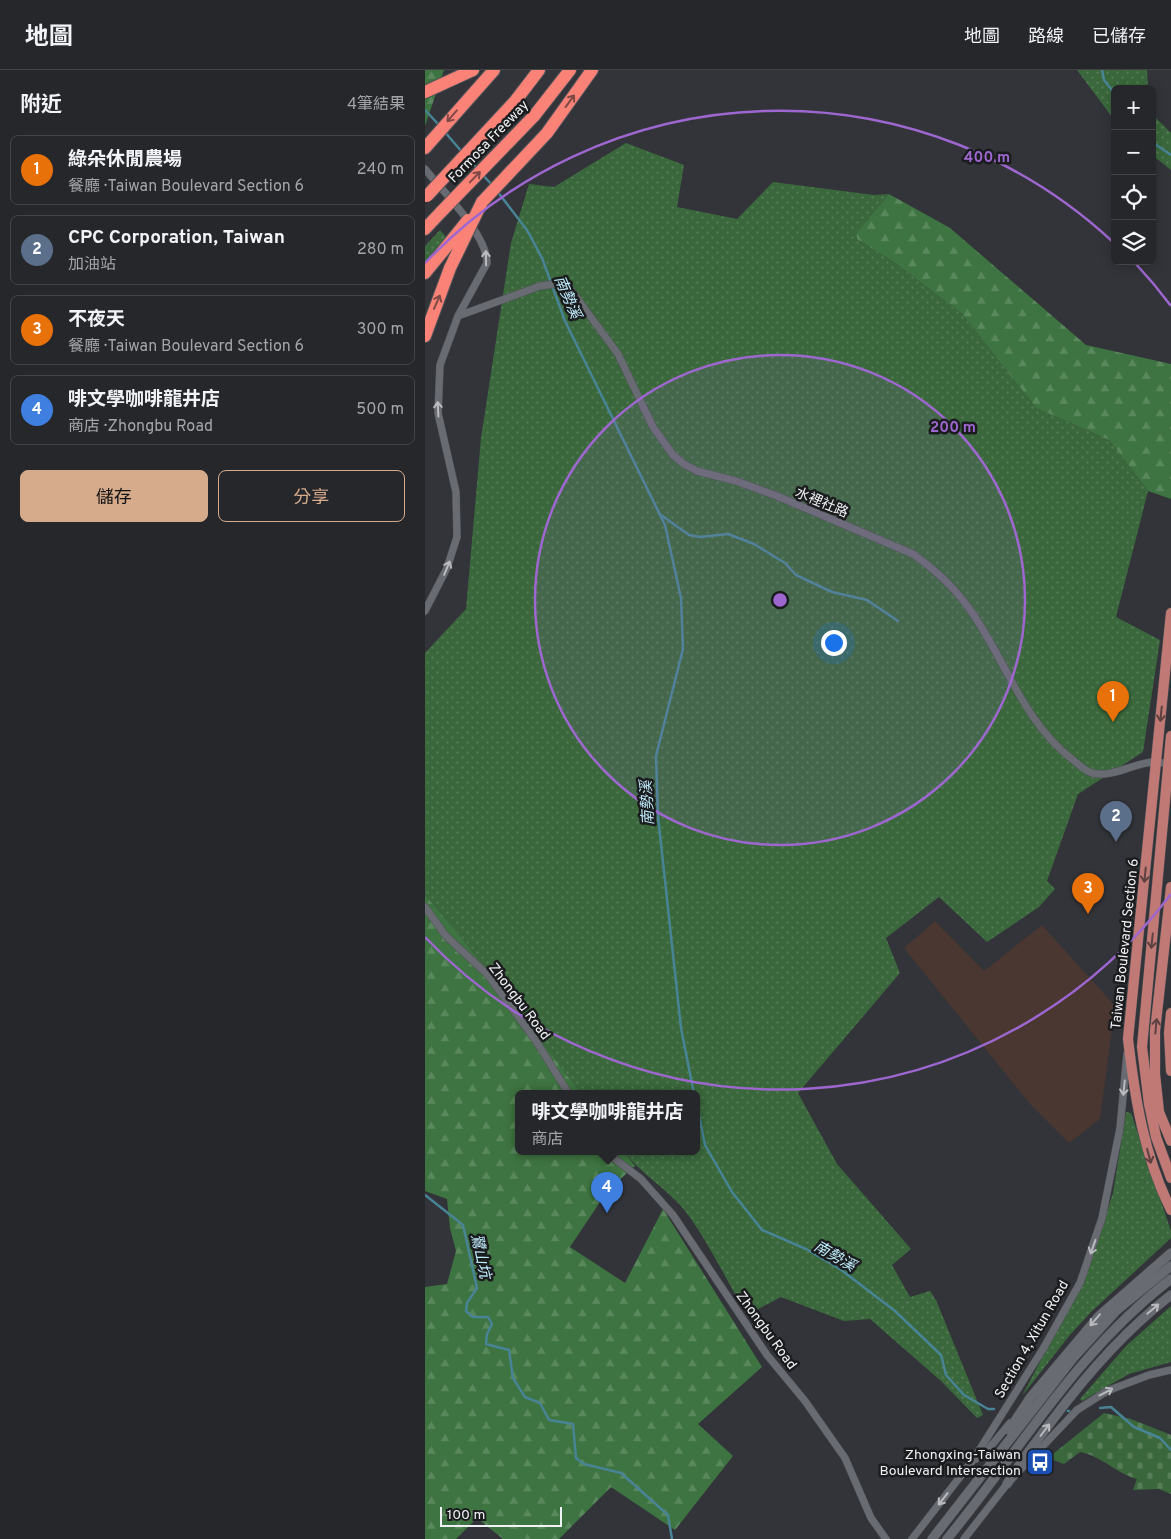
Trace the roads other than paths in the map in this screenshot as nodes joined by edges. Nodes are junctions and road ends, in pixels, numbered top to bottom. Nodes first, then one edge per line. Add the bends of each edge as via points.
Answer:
1 (473, 70) edge
2 (494, 70) edge
3 (539, 70) edge
4 (570, 70) edge
5 (593, 70) edge
6 (425, 92) edge
7 (425, 148) edge
8 (425, 169) edge
9 (426, 197) edge
10 (482, 202) junction
11 (425, 229) edge
12 (425, 273) edge
13 (457, 316) junction
14 (425, 336) edge
15 (425, 611) edge
16 (1171, 613) edge
17 (1171, 736) edge
18 (1156, 762) junction
19 (1169, 764) edge
20 (1171, 887) edge
21 (425, 906) edge
22 (1171, 1013) edge
23 (1128, 1039) junction
24 (1171, 1068) edge
25 (566, 1090) edge
26 (1171, 1141) edge
27 (610, 1155) edge
28 (1171, 1178) edge
29 (1171, 1210) edge
30 (1171, 1253) edge
31 (1171, 1266) edge
32 (1171, 1280) edge
33 (1171, 1295) edge
34 (1171, 1370) edge
35 (1030, 1398) junction
36 (973, 1460) junction
37 (981, 1475) junction
38 (1007, 1484) junction
39 (886, 1539) edge
40 (912, 1539) edge
41 (931, 1539) edge
42 (947, 1539) edge
43 (964, 1539) edge

1 - 6 highway
2 -> 7 highway
3 - 9 highway, Formosa Freeway, bridge via 516,100
11 -> 4 highway, Formosa Freeway, bridge via 534,116
10 -> 5 highway via 547,133
13 -> 8 street via 484,272 487,253 477,234
10 - 12 highway, bridge
14 -> 10 highway, bridge via 450,268
15 -> 13 street via 447,568 457,537 456,492 441,432 437,391 440,366
13 - 18 street, 水裡社路 via 551,284 571,290 622,362 653,427 683,464 777,496 913,554 946,580 968,606 990,640 1023,704 1068,756 1091,773 1115,772
16 -> 18 main road, Taiwan Boulevard Section 6
17 - 19 main road, Taiwan Boulevard Section 6
18 - 19 street, 水裡社路
18 -> 23 main road, Taiwan Boulevard Section 6
19 -> 28 main road, Taiwan Boulevard Section 6 via 1142,1047 1149,1104
26 -> 20 main road via 1159,1112 1155,1074 1155,1031
21 - 25 street, Zhongbu Road via 446,936 487,974
22 - 24 main road
23 -> 29 main road, Taiwan Boulevard Section 6 via 1143,1136 1151,1165
23 -> 36 street, Section 4, Xitun Road via 1120,1128 1102,1218 1080,1283
27 - 39 street, Zhongbu Road via 641,1178 673,1215 767,1355 805,1401 845,1458 871,1518
30 -> 35 street via 1099,1316
31 - 37 street via 1117,1310 1073,1357
32 - 42 street via 1125,1318 1082,1362
38 -> 33 street via 1081,1382 1130,1329
38 -> 34 street via 1077,1410 1107,1391
35 - 36 street via 986,1452
35 - 37 street
36 -> 40 street, Section 4, Xitun Road
37 - 41 street
38 - 43 street

